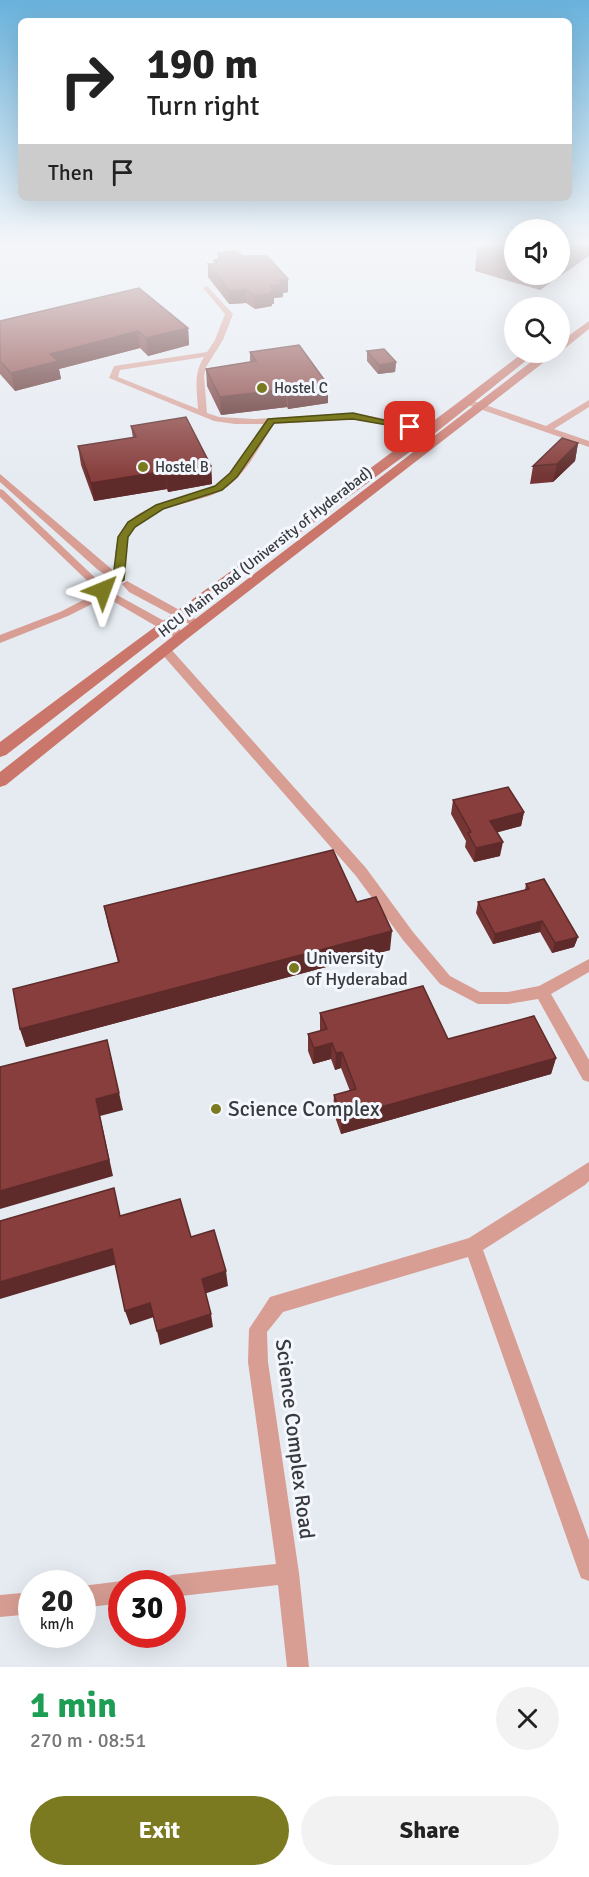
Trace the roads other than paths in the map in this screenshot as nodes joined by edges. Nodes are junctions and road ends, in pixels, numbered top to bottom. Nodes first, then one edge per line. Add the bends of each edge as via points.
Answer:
1 (226, 321) edge
2 (589, 324) edge
3 (570, 339) edge
4 (210, 354) junction
5 (518, 363) edge
6 (538, 363) edge
7 (468, 402) junction
8 (589, 403) edge
9 (482, 407) junction
10 (203, 414) junction
11 (272, 421) junction
12 (546, 430) junction
13 (430, 431) junction
14 (589, 444) edge
15 (0, 477) edge
16 (0, 492) edge
17 (123, 582) junction
18 (106, 592) junction
19 (178, 616) junction
20 (197, 624) junction
21 (163, 627) junction
22 (182, 636) junction
23 (0, 639) edge
24 (165, 650) junction
25 (0, 751) edge
26 (0, 780) edge
27 (589, 965) edge
28 (542, 992) junction
29 (589, 1075) edge
30 (589, 1170) edge
31 (473, 1246) junction
32 (589, 1570) edge
33 (288, 1573) junction
34 (186, 1584) edge
35 (18, 1604) edge
36 (0, 1606) edge
37 (298, 1667) edge

1 - 4 street
2 - 3 street
4 - 10 street via 200,376
4 - 10 street via 117,368 113,378
5 - 7 street, HCU Main Road (University of Hyderabad)
6 - 9 street, HCU Main Road (University of Hyderabad)
7 - 9 street
7 - 13 street, HCU Main Road (University of Hyderabad)
8 - 12 street
9 - 12 street
9 - 20 street, HCU Main Road (University of Hyderabad)
10 - 11 street via 210,418
11 - 13 street via 353,416
11 - 17 street via 219,488 159,507 131,525 123,537
12 - 14 street
13 - 19 street, HCU Main Road (University of Hyderabad)
15 - 17 street via 100,567
16 - 18 street
17 - 18 street via 107,583
17 - 19 street
18 - 21 street
18 - 23 street via 63,615
19 - 20 street
19 - 21 street, HCU Main Road (University of Hyderabad)
20 - 22 street, HCU Main Road (University of Hyderabad)
21 - 22 street
21 - 25 street, HCU Main Road (University of Hyderabad)
22 - 24 street, HCU Main Road (University of Hyderabad)
24 - 26 street, HCU Main Road (University of Hyderabad)
24 - 28 street via 361,872 445,980 478,998
27 - 28 street
28 - 29 street
30 - 31 street, Science Complex Road
31 - 32 street
31 - 33 street, Science Complex Road via 277,1304 258,1329 258,1362
33 - 34 street
33 - 37 street, Science Complex Road
35 - 36 street

